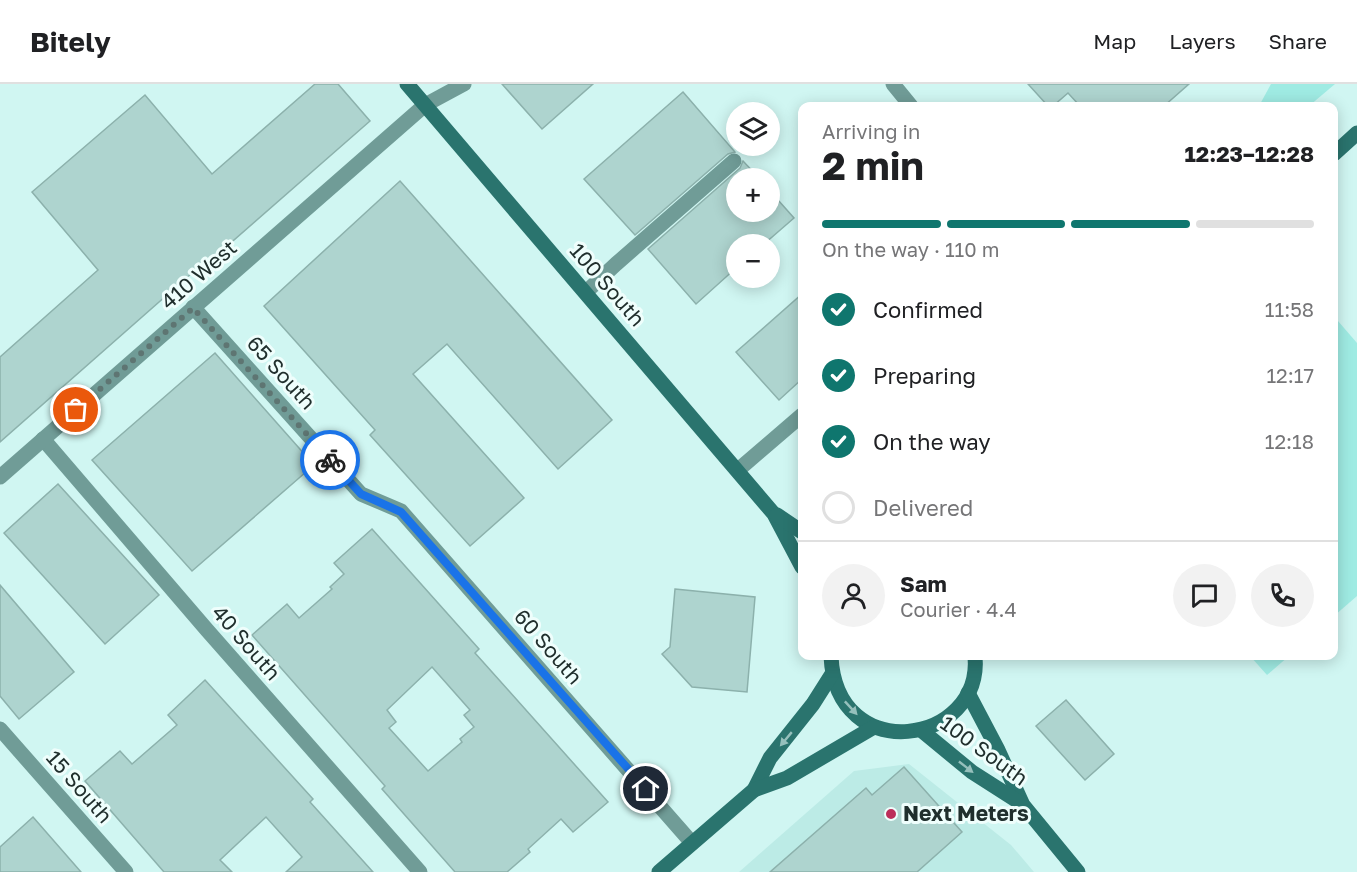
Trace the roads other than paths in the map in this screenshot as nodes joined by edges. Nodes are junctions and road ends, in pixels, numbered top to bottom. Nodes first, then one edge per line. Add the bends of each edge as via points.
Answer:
1 (407, 84) edge
2 (464, 84) edge
3 (893, 84) edge
4 (908, 102) edge
5 (425, 105) junction
6 (1357, 133) edge
7 (1338, 150) edge
8 (734, 161) dead end
9 (586, 292) junction
10 (193, 308) junction
11 (798, 418) edge
12 (43, 439) junction
13 (738, 470) junction
14 (0, 477) edge
15 (361, 494) joint
16 (774, 514) junction
17 (798, 529) edge
18 (798, 559) edge
19 (831, 660) edge
20 (975, 660) edge
21 (832, 674) junction
22 (968, 693) junction
23 (874, 727) junction
24 (0, 729) edge
25 (921, 730) junction
26 (754, 790) junction
27 (1023, 805) junction
28 (692, 843) junction
29 (126, 872) edge
30 (420, 872) edge
31 (659, 872) edge
32 (1078, 872) edge

1 - 5 street, 100 South
2 - 5 lane, 410 West
3 - 4 lane
5 - 9 street, 100 South
5 - 10 lane, 410 West
6 - 7 street
8 - 9 lane
9 - 13 street, 100 South
10 - 12 lane, 410 West
10 - 15 lane, 65 South
11 - 13 lane
12 - 14 lane, 410 West
12 - 30 lane, 40 South
13 - 16 street, 100 South
15 - 28 lane, 60 South via 401,512
16 - 17 street, 100 South
16 - 18 street, 100 South
19 - 21 street
20 - 22 street
21 -> 23 street via 840,696 855,714
21 -> 26 street via 770,758
22 - 25 street via 956,710
22 - 27 street, 100 South
23 - 25 street via 897,732
23 - 26 street via 787,778
24 - 29 lane, 15 South
25 -> 27 street, 100 South via 972,772
26 - 28 street
27 - 32 street, 100 South
28 - 31 street

